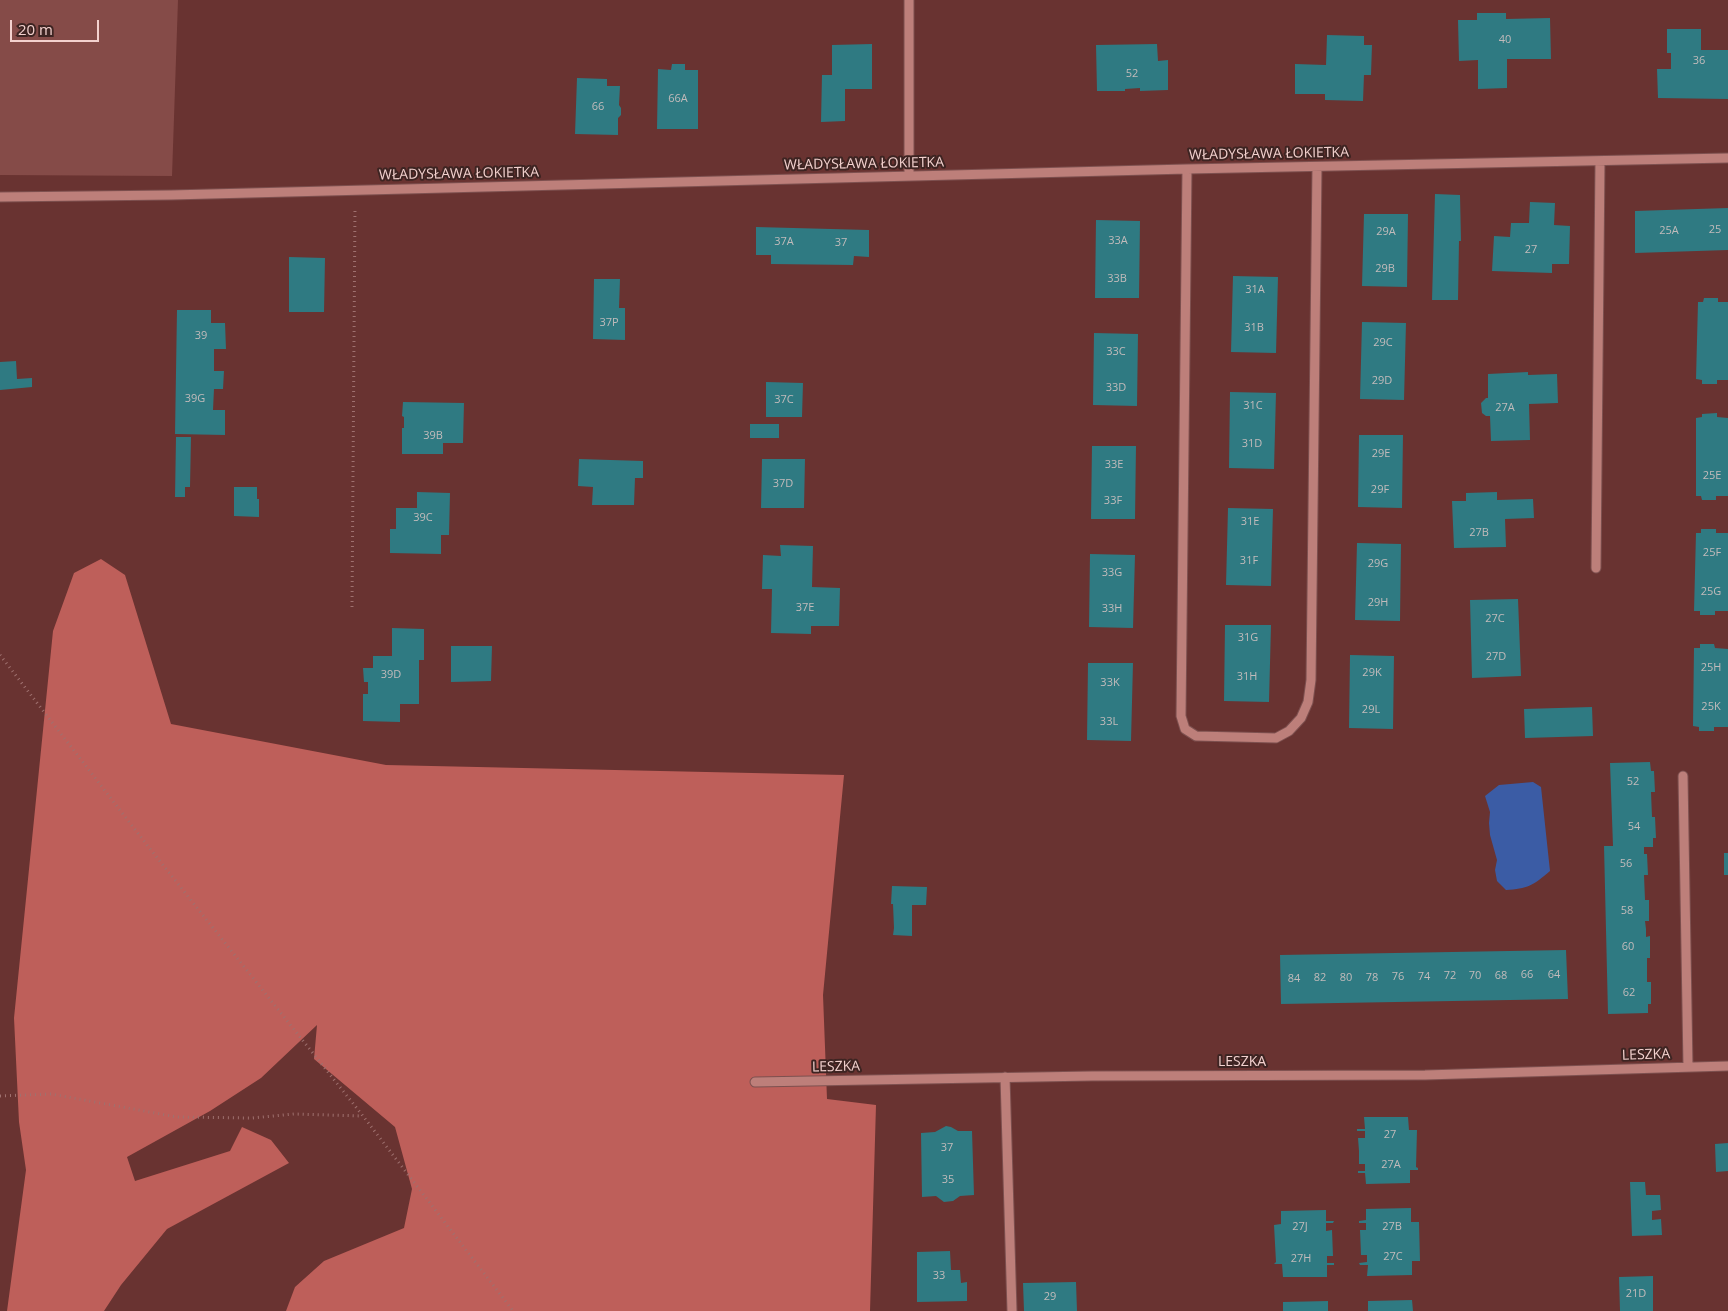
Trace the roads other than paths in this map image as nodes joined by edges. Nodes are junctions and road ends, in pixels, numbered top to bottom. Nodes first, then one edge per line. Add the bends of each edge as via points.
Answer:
1 (909, 0) edge
2 (1728, 158) edge
3 (1600, 161) junction
4 (1317, 167) junction
5 (1187, 169) junction
6 (909, 176) junction
7 (0, 196) edge
8 (1596, 568) dead end
9 (1683, 776) dead end
10 (1728, 1066) edge
11 (1688, 1067) junction
12 (1006, 1077) junction
13 (755, 1082) dead end
14 (1012, 1311) edge

1 - 6 street
2 - 3 street, WŁADYSŁAWA ŁOKIETKA
3 - 4 street, WŁADYSŁAWA ŁOKIETKA
3 - 8 street
4 - 5 street, WŁADYSŁAWA ŁOKIETKA
4 - 5 street via 1311,680 1308,702 1301,718 1289,731 1276,738 1196,736 1185,729 1181,716
5 - 6 street, WŁADYSŁAWA ŁOKIETKA
6 - 7 street, WŁADYSŁAWA ŁOKIETKA via 171,195
9 - 11 street
10 - 11 street, LESZKA
11 - 12 street, LESZKA via 1424,1075
12 - 13 street, LESZKA
12 - 14 street

